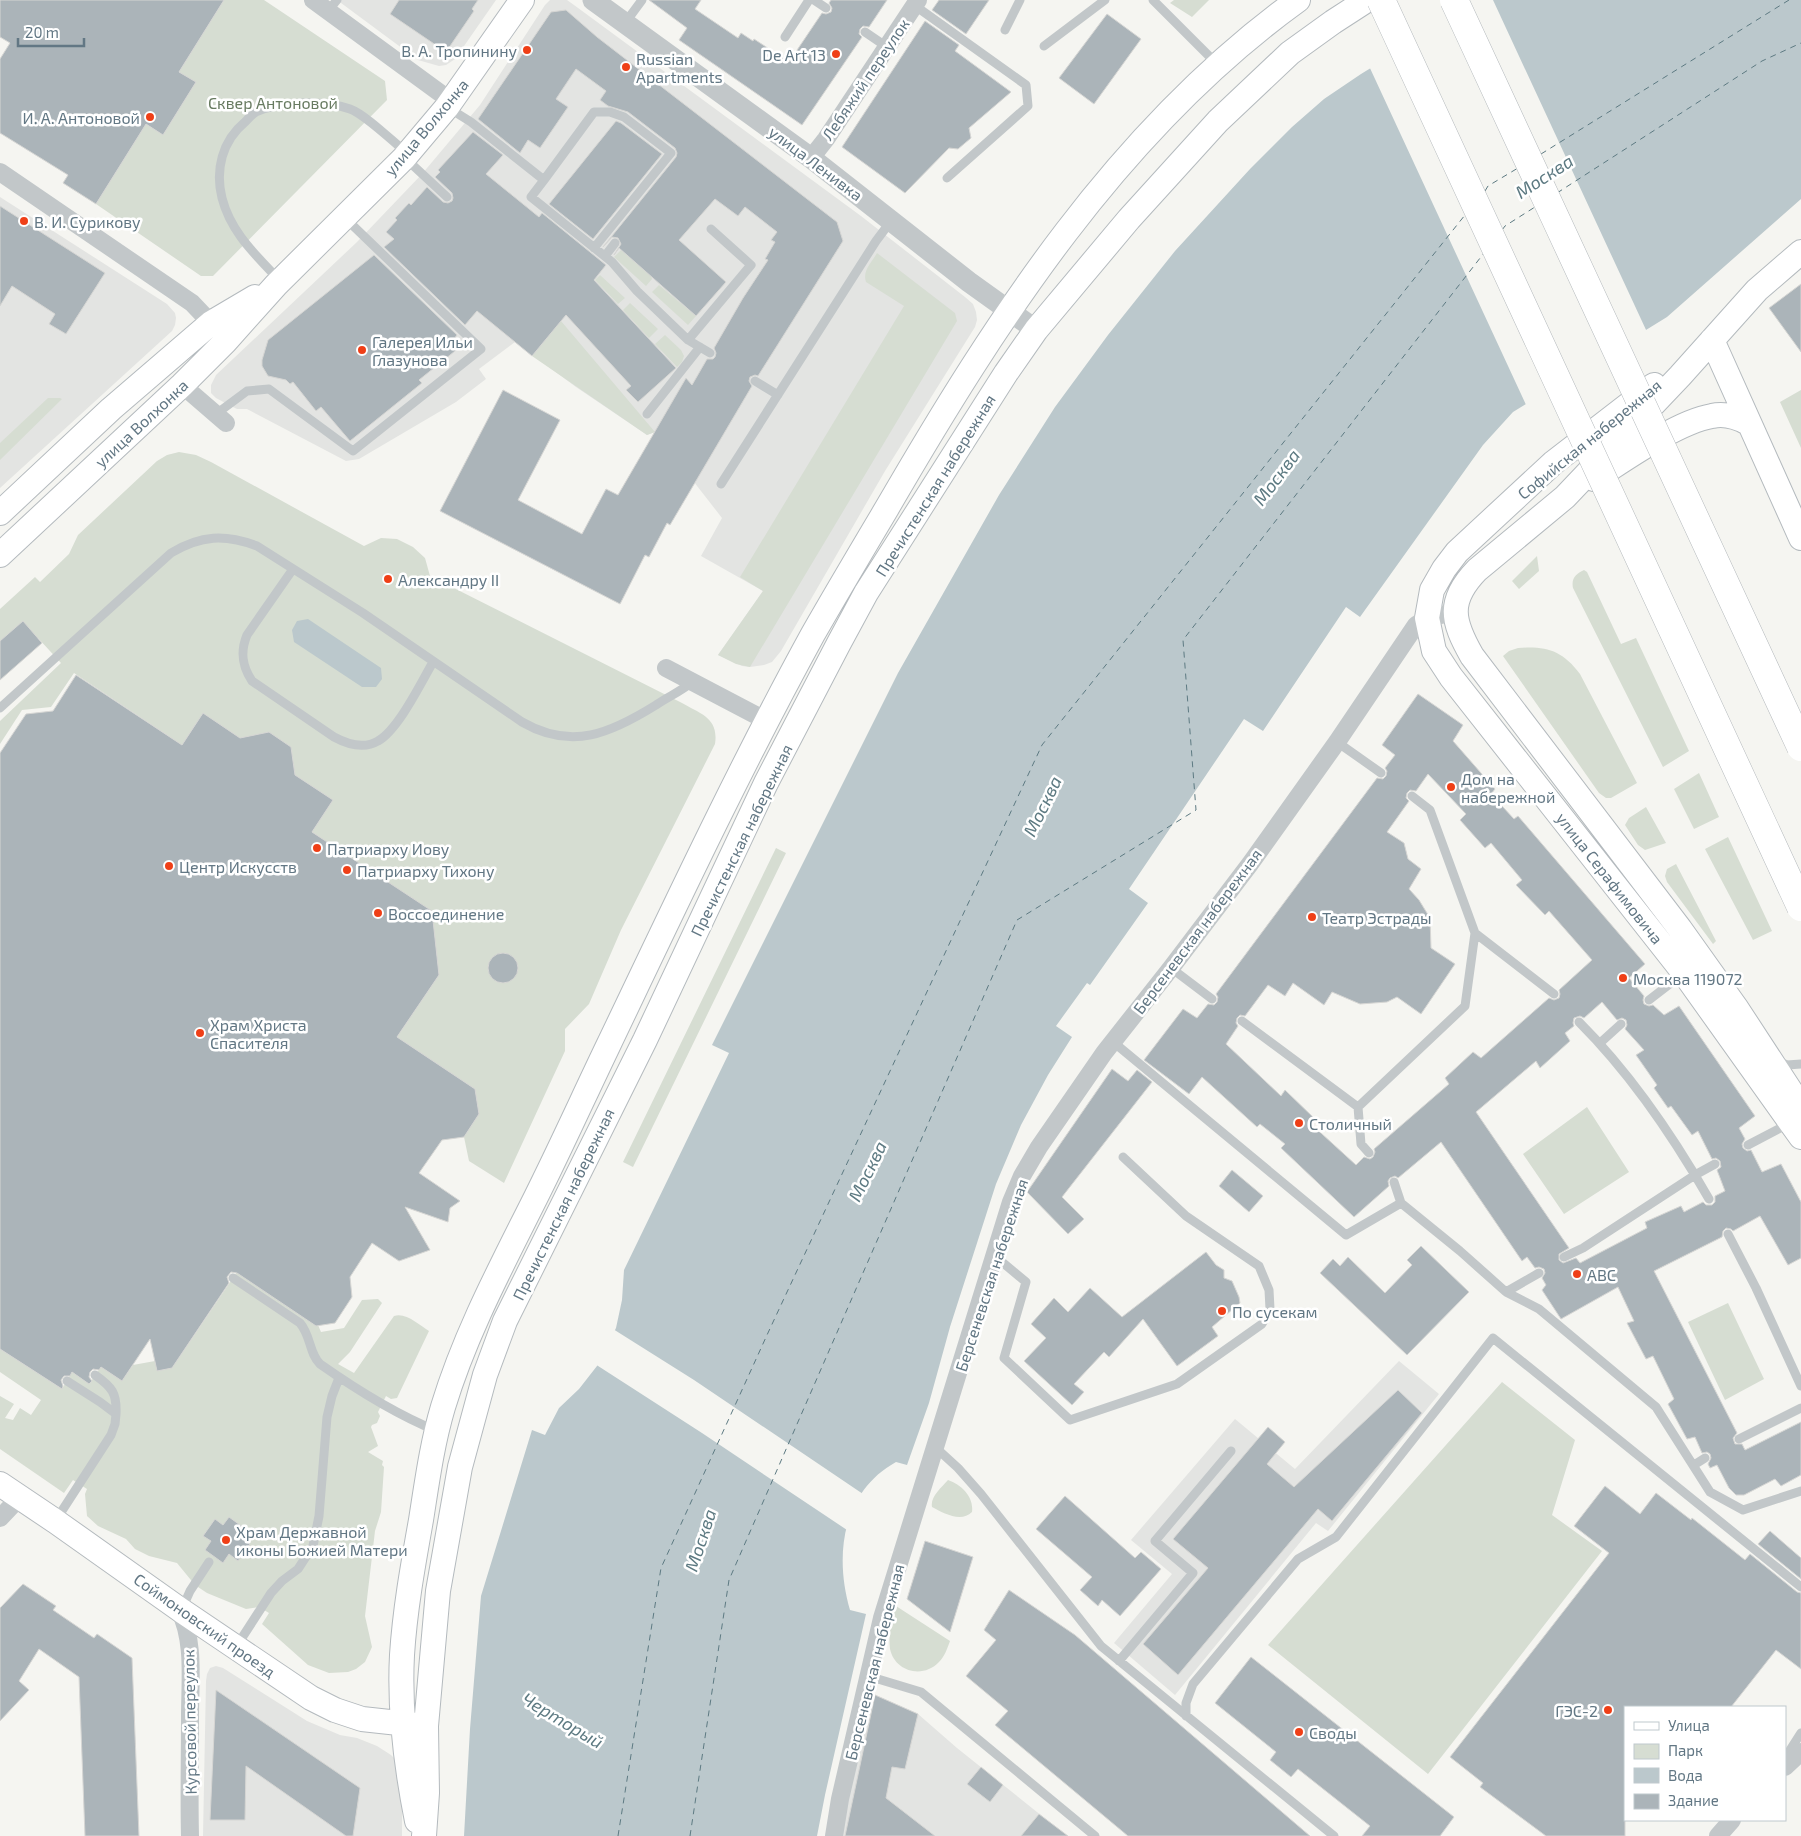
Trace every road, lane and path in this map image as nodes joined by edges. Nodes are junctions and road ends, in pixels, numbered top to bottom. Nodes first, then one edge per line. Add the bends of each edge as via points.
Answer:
1 (313, 0) edge
2 (522, 0) edge
3 (593, 0) edge
4 (642, 0) edge
5 (809, 0) edge
6 (814, 0) edge
7 (1020, 0) edge
8 (1105, 0) edge
9 (1153, 0) edge
10 (1298, 0) edge
11 (1367, 0) edge
12 (1381, 0) edge
13 (1454, 0) edge
14 (916, 3) edge
15 (333, 5) edge
16 (826, 8) dead end
17 (625, 23) junction
18 (1005, 30) dead end
19 (865, 32) dead end
20 (785, 37) dead end
21 (1044, 46) dead end
22 (887, 47) junction
23 (1218, 64) junction
24 (449, 104) junction
25 (406, 156) junction
26 (811, 158) junction
27 (0, 172) edge
28 (947, 178) dead end
29 (544, 180) junction
30 (447, 197) dead end
31 (531, 197) junction
32 (524, 205) dead end
33 (344, 218) junction
34 (891, 221) junction
35 (711, 229) dead end
36 (615, 243) dead end
37 (594, 248) junction
38 (1801, 252) edge
39 (604, 256) junction
40 (278, 283) junction
41 (1009, 310) junction
42 (211, 323) junction
43 (1036, 330) junction
44 (688, 340) junction
45 (1712, 340) junction
46 (700, 347) junction
47 (710, 354) dead end
48 (755, 381) dead end
49 (182, 385) junction
50 (778, 395) junction
51 (647, 414) dead end
52 (221, 419) joint
53 (1748, 423) junction
54 (721, 484) dead end
55 (1565, 497) junction
56 (0, 513) edge
57 (1801, 538) edge
58 (0, 556) edge
59 (293, 569) junction
60 (1455, 612) junction
61 (1427, 618) junction
62 (432, 662) junction
63 (666, 668) dead end
64 (692, 682) junction
65 (0, 708) edge
66 (767, 721) junction
67 (1337, 742) junction
68 (1801, 748) edge
69 (1381, 773) dead end
70 (1579, 794) junction
71 (1412, 796) dead end
72 (1556, 808) junction
73 (1801, 907) edge
74 (1475, 933) junction
75 (1171, 968) junction
76 (1684, 973) junction
77 (1554, 994) dead end
78 (1212, 999) dead end
79 (1648, 1000) dead end
80 (1242, 1021) dead end
81 (1579, 1022) dead end
82 (1621, 1024) dead end
83 (1112, 1041) junction
84 (1600, 1043) junction
85 (1768, 1056) junction
86 (1801, 1064) edge
87 (1358, 1107) junction
88 (1798, 1122) edge
89 (1748, 1146) dead end
90 (1369, 1153) dead end
91 (1124, 1157) dead end
92 (1715, 1164) dead end
93 (1695, 1175) junction
94 (1394, 1182) dead end
95 (1709, 1199) dead end
96 (1401, 1203) junction
97 (1728, 1234) dead end
98 (1564, 1256) dead end
99 (994, 1259) junction
100 (1539, 1273) dead end
101 (233, 1278) dead end
102 (1506, 1292) junction
103 (95, 1375) dead end
104 (339, 1378) junction
105 (67, 1380) dead end
106 (1801, 1386) edge
107 (1801, 1408) edge
108 (116, 1414) junction
109 (437, 1431) junction
110 (1740, 1439) dead end
111 (935, 1447) junction
112 (1231, 1451) dead end
113 (1705, 1458) dead end
114 (1694, 1465) junction
115 (0, 1484) edge
116 (1801, 1490) edge
117 (19, 1498) junction
118 (0, 1518) edge
119 (55, 1521) junction
120 (209, 1562) dead end
121 (1801, 1587) edge
122 (180, 1610) junction
123 (236, 1647) junction
124 (1119, 1661) junction
125 (868, 1676) junction
126 (1186, 1716) junction
127 (403, 1725) junction
128 (426, 1726) junction
129 (1801, 1733) edge
130 (1801, 1752) edge
131 (1786, 1756) edge
132 (1786, 1766) edge
133 (1731, 1821) edge
134 (190, 1836) edge
135 (419, 1836) edge
136 (424, 1836) edge
137 (834, 1836) edge
138 (1095, 1836) edge
139 (1334, 1836) edge
140 (1718, 1836) edge

1 - 15 street
2 - 24 main road, улица Волхонка
3 - 17 street, улица Ленивка
4 - 17 lane
5 - 20 lane
6 - 16 lane
7 - 18 lane
8 - 21 lane
9 - 23 lane
10 - 23 main road, Пречистенская набережная
11 - 43 main road, Пречистенская набережная via 1290,54 1218,121 1129,219
12 - 73 main road, bridge
13 - 68 main road, bridge
14 - 22 street, Лебяжий переулок
14 - 28 lane via 1026,85 1028,106
15 - 24 street
17 - 26 street, улица Ленивка
19 - 22 lane
22 - 26 street, Лебяжий переулок
23 - 41 main road, Пречистенская набережная via 1142,141 1030,279
24 - 25 main road, улица Волхонка
24 - 29 lane
25 - 30 lane
25 - 33 main road, улица Волхонка
25 - 40 lane via 368,120 337,106 285,104 256,112 240,126 231,136 220,164 222,198 239,236
26 - 34 street, улица Ленивка
27 - 42 street via 192,303
29 - 31 lane
29 - 37 lane via 594,112 624,116 671,153
31 - 32 lane
31 - 37 lane
33 - 40 main road, улица Волхонка
33 - 52 lane via 481,349 353,450 269,389 247,392
34 - 41 street, улица Ленивка
34 - 50 lane
35 - 44 lane via 751,265
36 - 39 lane
37 - 39 lane
38 - 45 main road, Софийская набережная via 1757,290
39 - 44 lane
40 - 42 main road, улица Волхонка
40 - 49 main road, улица Волхонка
41 - 43 street, улица Ленивка
41 - 66 main road, Пречистенская набережная via 920,450 814,632
42 - 56 main road, улица Волхонка via 111,409
43 - 128 main road, Пречистенская набережная via 866,593 839,643 766,783 645,1040 505,1322 485,1375 460,1466 438,1591
44 - 46 lane
45 - 53 main road
45 - 55 main road, Софийская набережная
45 - 61 main road, Софийская набережная via 1553,464 1457,552 1432,590
46 - 47 lane
46 - 51 lane
48 - 50 lane
49 - 52 street
49 - 58 main road, улица Волхонка
50 - 54 lane
53 - 55 main road via 1738,417 1724,415 1698,420 1638,451
53 - 57 main road
55 - 60 main road, Софийская набережная via 1477,570 1465,583
59 - 62 lane
59 - 62 lane via 247,635 242,659 252,681 334,737 346,744 362,746 378,742 397,721
59 - 65 lane via 243,541 213,538 184,545 147,573
60 - 61 street
60 - 70 main road, улица Серафимовича via 1462,638 1472,656
61 - 67 street, Берсеневская набережная via 1416,625
61 - 72 main road, улица Серафимовича via 1434,650 1450,677
62 - 64 lane via 522,722 554,736 584,736 618,727 679,693
63 - 64 street
64 - 66 street
66 - 109 main road, Пречистенская набережная via 687,880 484,1304
67 - 69 lane
67 - 75 street, Берсеневская набережная
70 - 72 street via 1567,788 1557,792
70 - 85 main road, улица Серафимовича via 1680,929
71 - 74 lane via 1430,810
72 - 76 main road, улица Серафимовича
74 - 77 lane
74 - 87 lane via 1465,1006
75 - 78 lane
75 - 83 street, Берсеневская набережная
76 - 79 lane
76 - 88 main road, улица Серафимовича
80 - 87 lane
81 - 84 lane
82 - 84 lane
83 - 96 lane via 1346,1235
83 - 99 street, Берсеневская набережная via 1026,1168 1011,1202
84 - 93 lane via 1628,1077
85 - 86 lane via 1787,1065
85 - 88 main road, улица Серафимовича
87 - 90 lane via 1361,1144
88 - 89 lane
91 - 99 lane via 1186,1216 1259,1266 1269,1290 1270,1309 1262,1324 1177,1384 1070,1420 1004,1358 1026,1282
92 - 93 lane
93 - 95 lane
93 - 98 lane via 1582,1248
94 - 96 lane
96 - 102 lane
97 - 106 lane
99 - 111 street, Берсеневская набережная
100 - 102 lane
101 - 104 lane via 300,1323 307,1331 314,1358
102 - 114 lane via 1539,1309 1656,1407
103 - 108 lane via 114,1393
104 - 109 lane via 408,1420
104 - 123 lane via 327,1417 319,1516 313,1546 298,1569 271,1593
105 - 108 lane
107 - 110 lane
108 - 119 lane via 111,1435
109 - 127 main road, Пречистенская набережная via 409,1587 402,1661
111 - 124 lane via 981,1494 1095,1639
111 - 125 street, Берсеневская набережная via 882,1618
112 - 124 lane via 1155,1542 1193,1573
113 - 114 lane
114 - 116 lane via 1710,1492 1743,1510
115 - 117 main road, Соймоновский проезд
117 - 118 street
117 - 119 main road, Соймоновский проезд
119 - 122 main road, Соймоновский проезд
120 - 122 lane
121 - 126 lane via 1493,1338 1336,1537 1298,1559 1193,1684 1186,1703
122 - 123 main road, Соймоновский проезд
122 - 134 street, Курсовой переулок via 187,1633 190,1666
123 - 127 main road, Соймоновский проезд via 311,1698 335,1710 362,1719
124 - 126 lane
125 - 137 street, Берсеневская набережная
125 - 138 lane via 921,1692
126 - 139 lane
127 - 128 main road, Соймоновский проезд
127 - 135 main road, Пречистенская набережная
128 - 136 main road, Пречистенская набережная
129 - 131 lane
130 - 132 street
133 - 140 street

